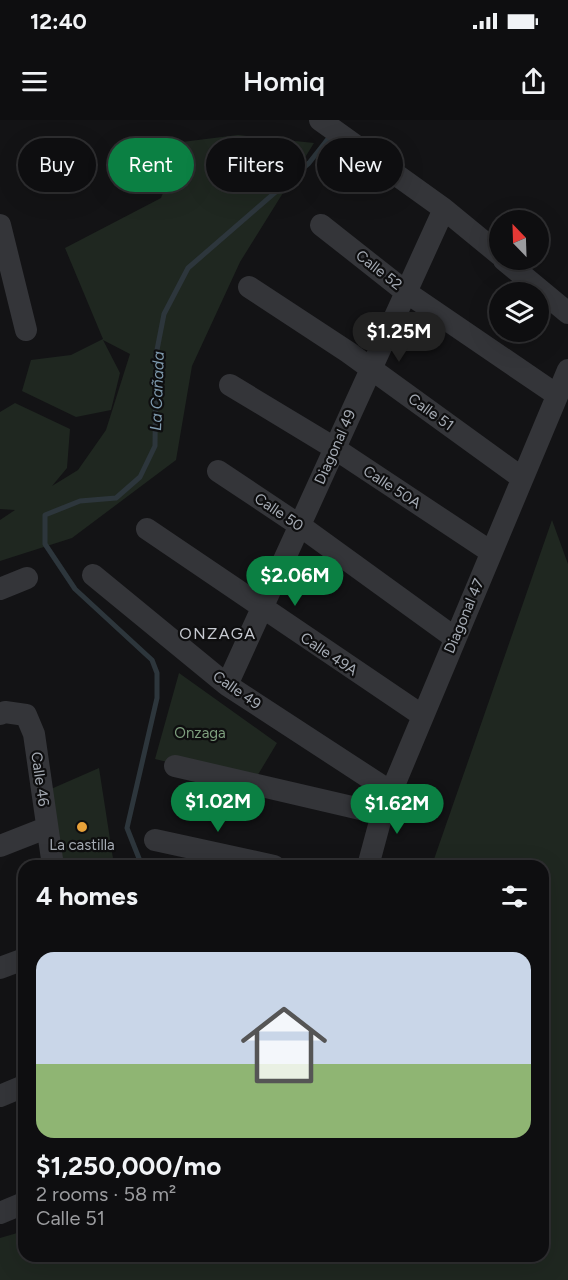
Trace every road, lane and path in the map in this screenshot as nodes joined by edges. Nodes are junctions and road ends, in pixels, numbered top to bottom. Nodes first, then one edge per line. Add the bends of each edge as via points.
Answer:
1 (329, 127) edge
2 (444, 209) junction
3 (0, 225) edge
4 (321, 225) dead end
5 (489, 246) edge
6 (516, 270) edge
7 (249, 287) dead end
8 (406, 292) junction
9 (568, 313) edge
10 (26, 330) dead end
11 (371, 368) junction
12 (568, 370) edge
13 (230, 385) dead end
14 (557, 395) junction
15 (334, 449) junction
16 (218, 471) dead end
17 (522, 478) junction
18 (299, 525) junction
19 (147, 529) dead end
20 (491, 552) junction
21 (93, 575) dead end
22 (27, 578) dead end
23 (0, 589) edge
24 (261, 609) junction
25 (455, 638) junction
26 (227, 685) junction
27 (2, 713) edge
28 (423, 716) junction
29 (175, 766) dead end
30 (391, 792) junction
31 (382, 814) junction
32 (46, 828) junction
33 (155, 840) dead end
34 (0, 846) edge
35 (52, 860) edge
36 (247, 860) edge
37 (370, 860) edge
38 (18, 961) edge
39 (0, 968) edge
40 (18, 1088) edge
41 (0, 1096) edge
42 (18, 1206) edge
43 (0, 1213) edge

1 - 2 street
2 - 5 street
2 - 8 street, Diagonal 49
3 - 10 street
4 - 8 street, Calle 52
6 - 9 street
7 - 11 street, Calle 51
8 - 11 street, Diagonal 49
8 - 14 street, Calle 52
11 - 15 street, Diagonal 49
11 - 17 street, Calle 51
12 - 14 street, Diagonal 47
13 - 15 street, Calle 50A
14 - 17 street, Diagonal 47
15 - 18 street, Diagonal 49
15 - 20 street, Calle 50A
16 - 18 street, Calle 50
17 - 20 street, Diagonal 47
18 - 24 street, Diagonal 49
18 - 25 street, Calle 50
19 - 24 street, Calle 49A
20 - 25 street, Diagonal 47
21 - 26 street, Calle 49
22 - 23 street
24 - 26 street, Diagonal 49
24 - 28 street, Calle 49A
25 - 28 street, Diagonal 47
26 - 30 street, Calle 49
27 - 32 street, Calle 46 via 26,715 34,734
28 - 30 street, Diagonal 47
29 - 31 street
30 - 31 street, Diagonal 47
31 - 37 street, Diagonal 47
32 - 34 street
32 - 35 street, Calle 46
33 - 36 street
38 - 39 street
40 - 41 street
42 - 43 street

